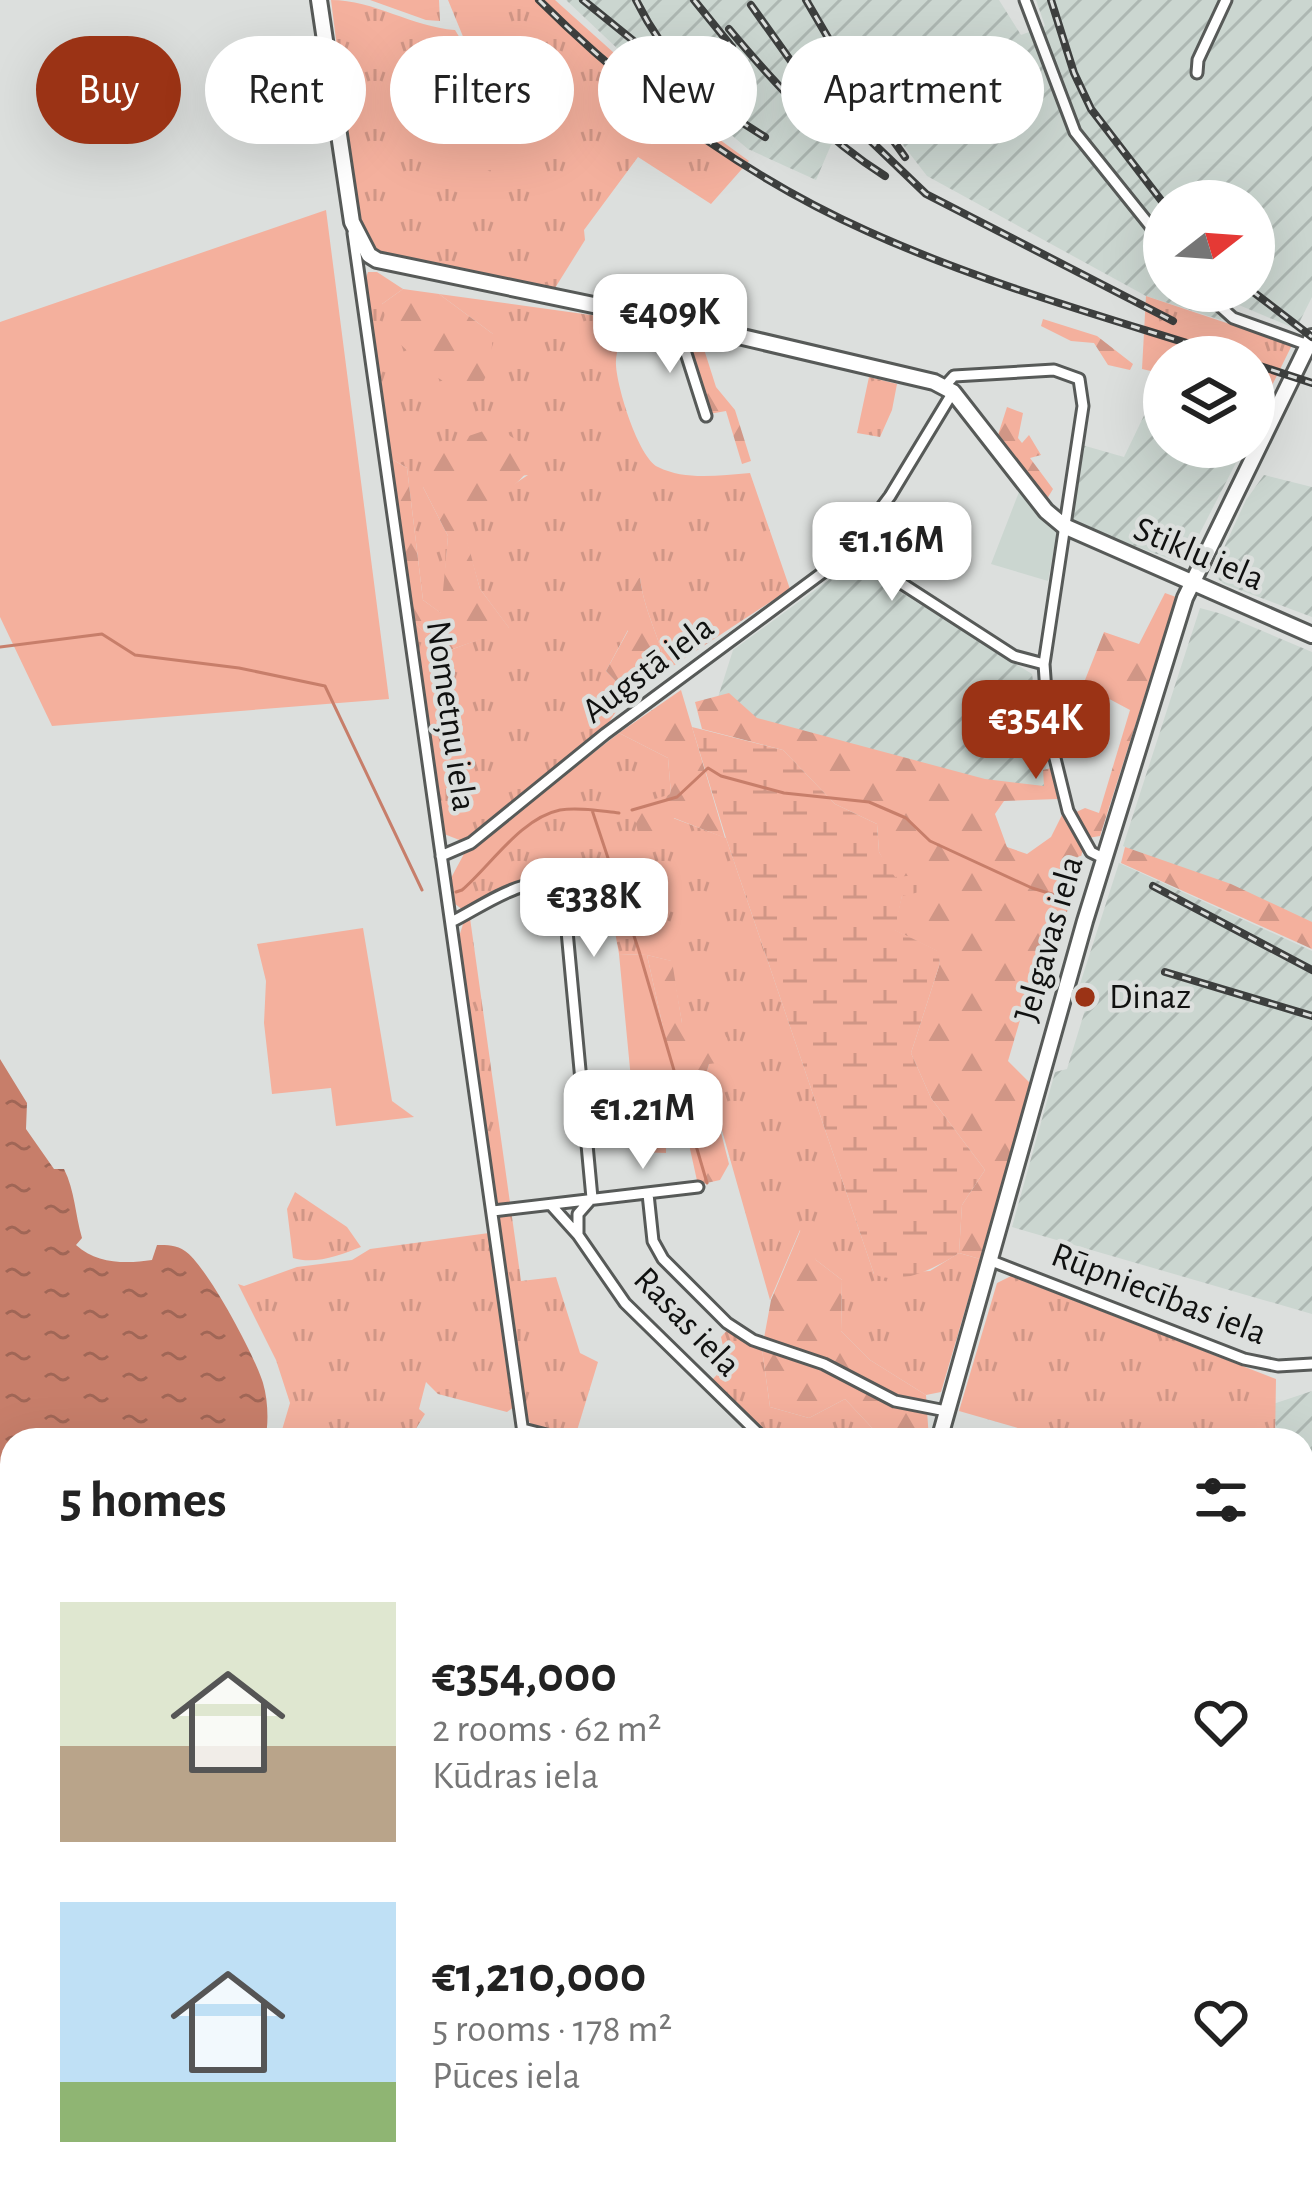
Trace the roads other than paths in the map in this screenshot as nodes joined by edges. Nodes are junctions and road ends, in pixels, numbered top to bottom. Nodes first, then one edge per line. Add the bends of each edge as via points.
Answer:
1 (320, 0) edge
2 (1025, 0) edge
3 (1226, 0) edge
4 (1196, 73) dead end
5 (1143, 217) edge
6 (352, 222) junction
7 (1226, 312) edge
8 (676, 322) junction
9 (1310, 341) edge
10 (949, 389) junction
11 (706, 416) dead end
12 (1064, 526) junction
13 (850, 550) junction
14 (1192, 584) junction
15 (1312, 635) edge
16 (1044, 664) junction
17 (441, 856) junction
18 (1103, 858) junction
19 (451, 922) junction
20 (698, 1187) dead end
21 (648, 1194) junction
22 (592, 1198) junction
23 (551, 1205) junction
24 (493, 1211) junction
25 (578, 1235) junction
26 (988, 1259) junction
27 (1312, 1364) edge
28 (946, 1412) junction
29 (523, 1428) edge
30 (753, 1428) edge
31 (940, 1428) edge

1 - 6 street, Nometņu iela
2 - 5 street via 1075,132
3 - 4 street
6 - 8 street via 369,254 390,265
6 - 17 street, Nometņu iela
7 - 9 street
8 - 10 street
8 - 11 street
9 - 14 street, Jelgavas iela
10 - 12 street
10 - 12 street via 954,376 1054,370 1078,379 1083,406
10 - 13 street, Augstā iela
12 - 14 street, Stiklu iela
12 - 16 street
13 - 16 street via 1014,656
13 - 17 street, Augstā iela via 471,843
14 - 15 street, Stiklu iela
14 - 18 street, Jelgavas iela
16 - 18 street via 1049,734 1068,812
17 - 19 street, Nometņu iela
18 - 26 street, Jelgavas iela
19 - 22 street via 532,883 548,882 564,899
19 - 24 street, Nometņu iela
20 - 21 street
21 - 22 street
21 - 28 street via 663,1259 728,1323 896,1401
22 - 23 street
22 - 25 street via 578,1214
23 - 24 street
23 - 25 street, Rasas iela
24 - 29 street, Nometņu iela
25 - 30 street, Rasas iela via 625,1303
26 - 27 street, Rūpniecības iela via 1244,1359
26 - 28 street, Jelgavas iela
28 - 31 street, Jelgavas iela

